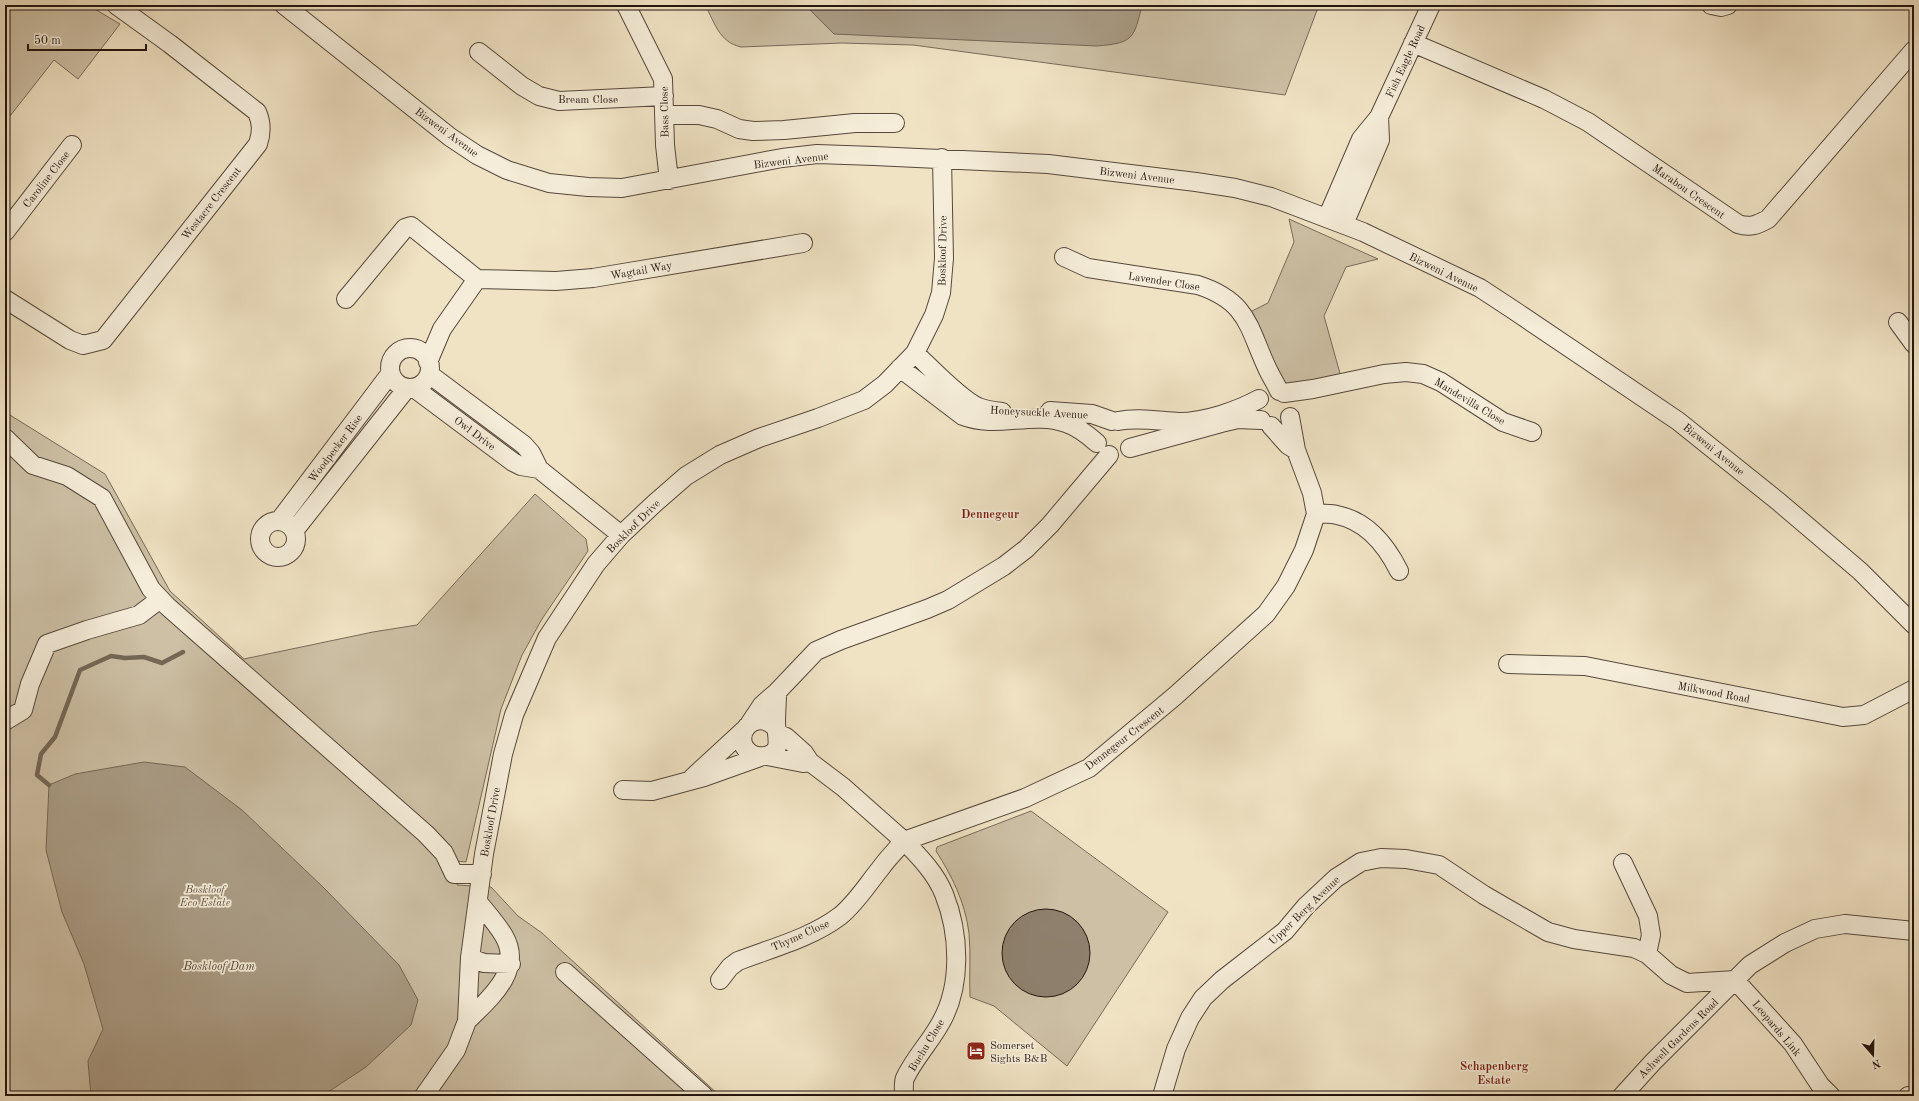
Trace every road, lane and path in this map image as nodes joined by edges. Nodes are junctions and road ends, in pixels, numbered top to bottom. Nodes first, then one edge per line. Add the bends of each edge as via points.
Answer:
1 (116, 5) edge
2 (284, 5) edge
3 (626, 5) edge
4 (1431, 5) edge
5 (1711, 5) edge
6 (1728, 5) edge
7 (1414, 43) junction
8 (1914, 50) edge
9 (479, 52) dead end
10 (664, 96) junction
11 (664, 116) junction
12 (1379, 117) junction
13 (895, 123) dead end
14 (72, 145) dead end
15 (942, 158) junction
16 (669, 180) junction
17 (1327, 218) junction
18 (1344, 224) junction
19 (5, 232) edge
20 (802, 243) dead end
21 (1064, 257) dead end
22 (477, 279) junction
23 (5, 299) edge
24 (346, 299) dead end
25 (1898, 322) dead end
26 (442, 329) junction
27 (1914, 344) edge
28 (412, 349) junction
29 (915, 353) junction
30 (428, 368) junction
31 (900, 368) junction
32 (390, 374) junction
33 (411, 388) junction
34 (942, 390) junction
35 (1278, 400) junction
36 (973, 412) junction
37 (1115, 421) junction
38 (1266, 423) junction
39 (1532, 432) dead end
40 (5, 438) edge
41 (1130, 448) junction
42 (1103, 449) junction
43 (1296, 450) junction
44 (540, 469) junction
45 (1316, 514) junction
46 (280, 521) junction
47 (294, 531) junction
48 (621, 535) junction
49 (1399, 571) dead end
50 (160, 599) junction
51 (1914, 625) edge
52 (1508, 664) dead end
53 (1914, 689) edge
54 (777, 692) junction
55 (5, 721) edge
56 (747, 726) junction
57 (778, 731) junction
58 (763, 756) junction
59 (810, 762) junction
60 (690, 780) junction
61 (623, 790) dead end
62 (904, 841) junction
63 (1623, 863) dead end
64 (482, 874) junction
65 (478, 902) junction
66 (1914, 930) edge
67 (1648, 954) junction
68 (470, 958) junction
69 (510, 964) junction
70 (564, 972) dead end
71 (720, 980) dead end
72 (1735, 980) junction
73 (467, 1021) junction
74 (424, 1096) edge
75 (704, 1096) edge
76 (904, 1096) edge
77 (1162, 1096) edge
78 (1622, 1096) edge
79 (1832, 1096) edge
80 (1908, 1096) edge
81 (1914, 1096) edge

1 - 23 street, Westacre Crescent via 256,112 261,125 258,144 103,340 83,344 70,340
2 - 16 street, Bizweni Avenue via 450,137 507,170 549,182 588,187 622,188
3 - 10 street, Bass Close via 663,79
4 - 7 street, Fish Eagle Road
5 - 6 street
7 - 8 street, Marabou Crescent via 1544,99 1588,122 1746,227 1755,226 1768,219
7 - 12 street, Fish Eagle Road
9 - 10 street, Bream Close via 522,86 539,96 559,101
10 - 11 street, Bass Close
11 - 13 street via 699,115 753,131 855,123
11 - 16 street, Bass Close
12 - 17 street, Fish Eagle Road via 1363,136
12 - 18 street, Fish Eagle Road via 1380,140
14 - 19 street, Caroline Close
15 - 16 street, Bizweni Avenue via 817,154 782,158
15 - 17 street, Bizweni Avenue via 1048,164 1235,188 1271,197
15 - 29 street, Boskloof Drive via 944,258 941,292 934,315
17 - 18 street, Bizweni Avenue
18 - 51 street, Bizweni Avenue via 1480,288 1678,421 1860,571
20 - 22 street, Wagtail Way via 593,278 556,281
21 - 35 street, Lavender Close via 1088,268 1198,285 1230,300 1250,325
22 - 24 street via 410,226 405,228
22 - 26 street
25 - 27 street
26 - 28 street
26 - 30 street
28 - 30 street via 422,353
28 - 32 street via 404,349 394,356
29 - 31 street, Boskloof Drive
29 - 34 street, Honeysuckle Avenue
30 - 33 street via 425,380
30 - 44 street, Owl Drive via 524,445
31 - 34 street, Honeysuckle Avenue
31 - 48 street, Boskloof Drive via 864,400 720,455 686,476
32 - 33 street via 397,384
32 - 46 street, Woodpecker Rise
33 - 44 street, Owl Drive via 513,462
33 - 47 street, Woodpecker Rise
34 - 36 street, Honeysuckle Avenue
35 - 37 street via 1181,422 1129,419
35 - 38 street via 1257,410
35 - 38 street via 1282,425
35 - 39 street, Mandevilla Close via 1313,389 1384,374 1423,374 1441,382 1503,422
35 - 43 street, Dennegeur Crescent
36 - 37 street, Honeysuckle Avenue via 1045,411 1092,414
36 - 42 street, Honeysuckle Avenue via 991,421 1048,419 1066,423 1076,427
37 - 41 street via 1128,426 1131,431
37 - 42 street via 1106,423 1098,432
38 - 41 street via 1238,419
38 - 43 street, Dennegeur Crescent
40 - 50 street via 33,465 67,476 102,498
41 - 42 street via 1120,456
42 - 54 street via 1050,525 1004,566 927,610 816,651
43 - 45 street, Dennegeur Crescent via 1312,492
44 - 48 street, Owl Drive
45 - 49 street via 1336,514 1370,531 1390,551
45 - 62 street, Dennegeur Crescent via 1304,550 1286,586 1266,614 1175,696 1089,768 1024,798
46 - 47 street via 288,524
46 - 47 street via 268,524 261,533 261,544 268,553 279,557 290,552 296,542
48 - 64 street, Boskloof Drive via 596,564 547,638 514,715 503,754
50 - 55 street via 139,615 47,644 30,684 23,710
50 - 64 street via 426,834 444,853 454,874
52 - 53 street, Milkwood Road via 1585,666 1843,717 1864,715
54 - 56 street via 762,705
54 - 57 street
56 - 57 street via 757,720 764,720
56 - 58 street via 742,737 743,744 753,755
56 - 60 street
57 - 58 street via 777,747
57 - 59 street via 804,753
58 - 59 street
58 - 60 street
59 - 62 street via 843,787
60 - 61 street via 646,792
62 - 71 street, Thyme Close via 858,898 840,915 808,934 738,961
62 - 76 street, Buchu Close via 924,861 944,893 954,924 956,954 953,990 941,1023 905,1079
63 - 67 street via 1648,916 1651,935
64 - 65 street, Boskloof Drive
65 - 68 street, Boskloof Drive
65 - 69 street via 505,936 511,956
66 - 72 street via 1845,924 1816,929 1785,943
67 - 72 street, Upper Berg Avenue via 1671,975 1687,983
67 - 77 street, Upper Berg Avenue via 1634,948 1574,939 1548,932 1439,865 1406,859 1381,858 1361,862 1336,878 1306,906 1285,931 1203,998 1190,1018 1176,1049
68 - 69 street via 484,963
68 - 73 street, Boskloof Drive
69 - 73 street via 494,993
70 - 75 street
72 - 78 street, Ashwell Gardens Road
72 - 79 street, Leopards Link via 1793,1044 1820,1085
73 - 74 street via 456,1050
80 - 81 street

